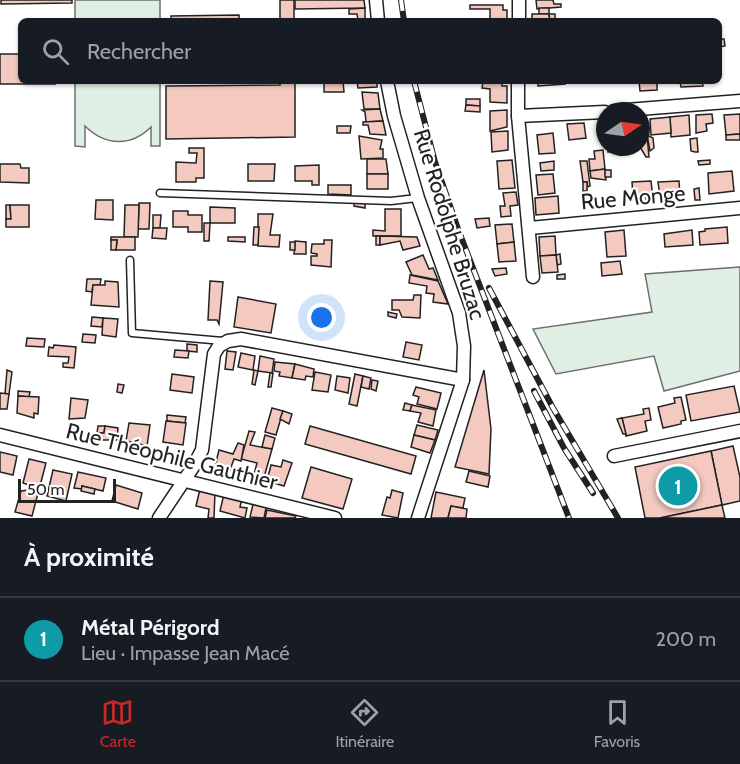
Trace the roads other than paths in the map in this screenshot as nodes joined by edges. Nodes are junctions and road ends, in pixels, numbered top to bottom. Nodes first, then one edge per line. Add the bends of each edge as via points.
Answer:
1 (376, 0) edge
2 (519, 0) edge
3 (378, 18) edge
4 (519, 18) edge
5 (388, 84) edge
6 (518, 84) edge
7 (740, 101) edge
8 (650, 108) edge
9 (596, 112) edge
10 (518, 116) junction
11 (160, 193) dead end
12 (418, 198) junction
13 (740, 208) edge
14 (530, 228) junction
15 (130, 260) dead end
16 (533, 277) dead end
17 (228, 341) junction
18 (462, 380) junction
19 (740, 431) edge
20 (0, 435) edge
21 (614, 456) dead end
22 (183, 480) junction
23 (159, 518) edge
24 (335, 518) edge
25 (418, 518) edge

1 - 3 street
2 - 4 street
5 - 12 street, Rue Rodolphe Bruzac
6 - 10 street
7 - 8 street
9 - 10 street
10 - 14 street
11 - 12 lane via 391,201
12 - 18 street, Rue Rodolphe Bruzac via 459,313 464,346
13 - 14 street, Rue Monge
14 - 16 street
15 - 17 lane via 132,333
17 - 18 street via 283,345
17 - 22 street via 214,354 202,450
18 - 25 street, Rue Rodolphe Bruzac
19 - 21 street
20 - 22 street, Rue Théophile Gauthier
22 - 23 street
22 - 24 street, Rue Théophile Gauthier

